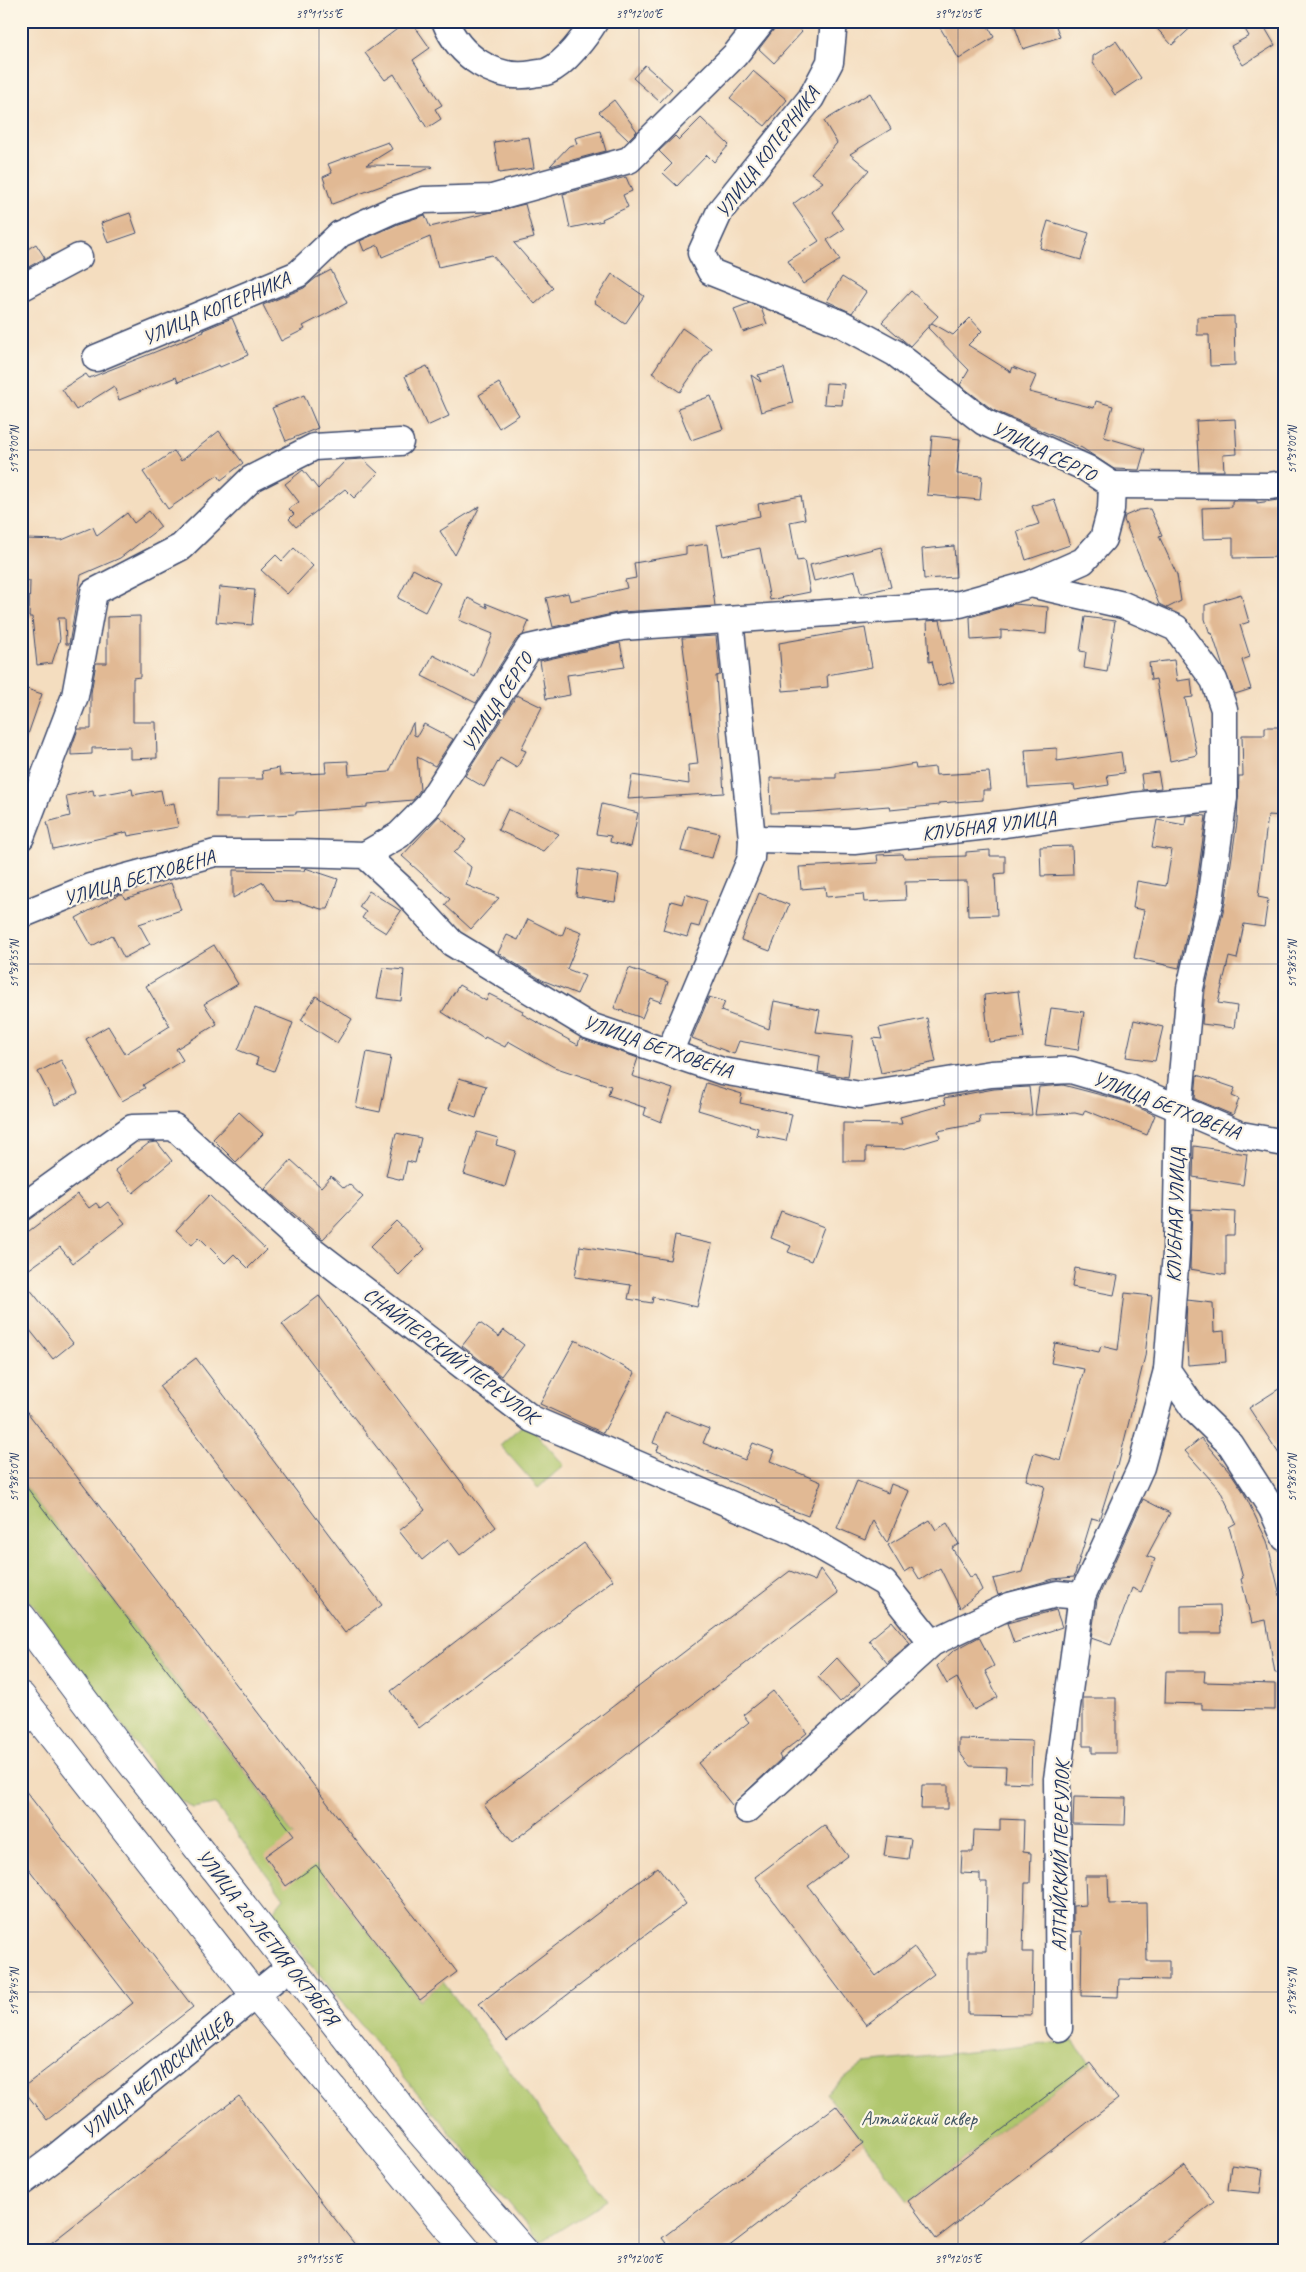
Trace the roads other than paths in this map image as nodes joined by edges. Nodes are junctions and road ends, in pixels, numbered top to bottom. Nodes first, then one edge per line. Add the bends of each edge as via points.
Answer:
1 (445, 21) edge
2 (596, 21) edge
3 (762, 21) edge
4 (834, 21) edge
5 (701, 252) joint
6 (79, 257) dead end
7 (21, 288) edge
8 (96, 358) dead end
9 (400, 442) dead end
10 (1285, 484) edge
11 (1112, 485) junction
12 (1031, 584) junction
13 (730, 620) junction
14 (1224, 797) junction
15 (21, 837) edge
16 (752, 839) junction
17 (365, 855) junction
18 (21, 915) edge
19 (669, 1053) junction
20 (1179, 1109) junction
21 (1285, 1143) edge
22 (21, 1208) edge
23 (1167, 1370) junction
24 (1285, 1538) edge
25 (1082, 1596) junction
26 (21, 1616) edge
27 (932, 1643) junction
28 (21, 1696) edge
29 (746, 1810) dead end
30 (291, 1966) junction
31 (255, 1995) junction
32 (1059, 2028) dead end
33 (21, 2183) edge
34 (467, 2251) edge
35 (524, 2251) edge

1 - 2 street via 449,32 468,56 497,73 523,76 549,71 581,44
3 - 8 street, УЛИЦА КОПЕРНИКА via 735,55 629,160 492,198 424,200 393,210 340,234 298,274
4 - 5 street, УЛИЦА КОПЕРНИКА via 830,62 811,98 720,211
5 - 11 street, УЛИЦА СЕРГО via 711,272 842,324 895,353 984,422 1086,468
6 - 7 street
9 - 15 street via 314,447 251,479 180,547 94,592 75,696
10 - 11 street
11 - 12 street, УЛИЦА СЕРГО via 1111,509 1103,539 1083,562
12 - 13 street, УЛИЦА СЕРГО via 960,604
12 - 14 street, КЛУБНАЯ УЛИЦА via 1123,606 1176,628 1214,680 1224,709
13 - 16 street
13 - 17 street, УЛИЦА СЕРГО via 622,627 530,648 427,807 399,834
14 - 16 street, КЛУБНАЯ УЛИЦА via 854,841
14 - 20 street, КЛУБНАЯ УЛИЦА via 1210,901 1190,988
16 - 19 street via 751,858
17 - 18 street, УЛИЦА БЕТХОВЕНА via 215,853 90,887
17 - 19 street, УЛИЦА БЕТХОВЕНА via 452,943 587,1025
19 - 20 street, УЛИЦА БЕТХОВЕНА via 722,1071 860,1095 991,1074 1071,1070 1129,1087
20 - 21 street, УЛИЦА БЕТХОВЕНА via 1241,1135
20 - 23 street, КЛУБНАЯ УЛИЦА via 1176,1253
22 - 27 street, СНАЙПЕРСКИЙ ПЕРЕУЛОК via 132,1128 174,1127 298,1239 532,1419 795,1532 884,1583
23 - 24 street via 1194,1409 1231,1445 1272,1509
23 - 25 street, АЛТАЙСКИЙ ПЕРЕУЛОК via 1141,1467
25 - 27 street via 1057,1594 1009,1606
25 - 32 street, АЛТАЙСКИЙ ПЕРЕУЛОК via 1057,1779
26 - 30 main road, УЛИЦА 20-ЛЕТИЯ ОКТЯБРЯ via 125,1755
27 - 29 street
28 - 31 main road
30 - 31 street, УЛИЦА ЧЕЛЮСКИНЦЕВ
30 - 35 main road, УЛИЦА 20-ЛЕТИЯ ОКТЯБРЯ via 416,2127
31 - 33 street, УЛИЦА ЧЕЛЮСКИНЦЕВ
31 - 34 main road

